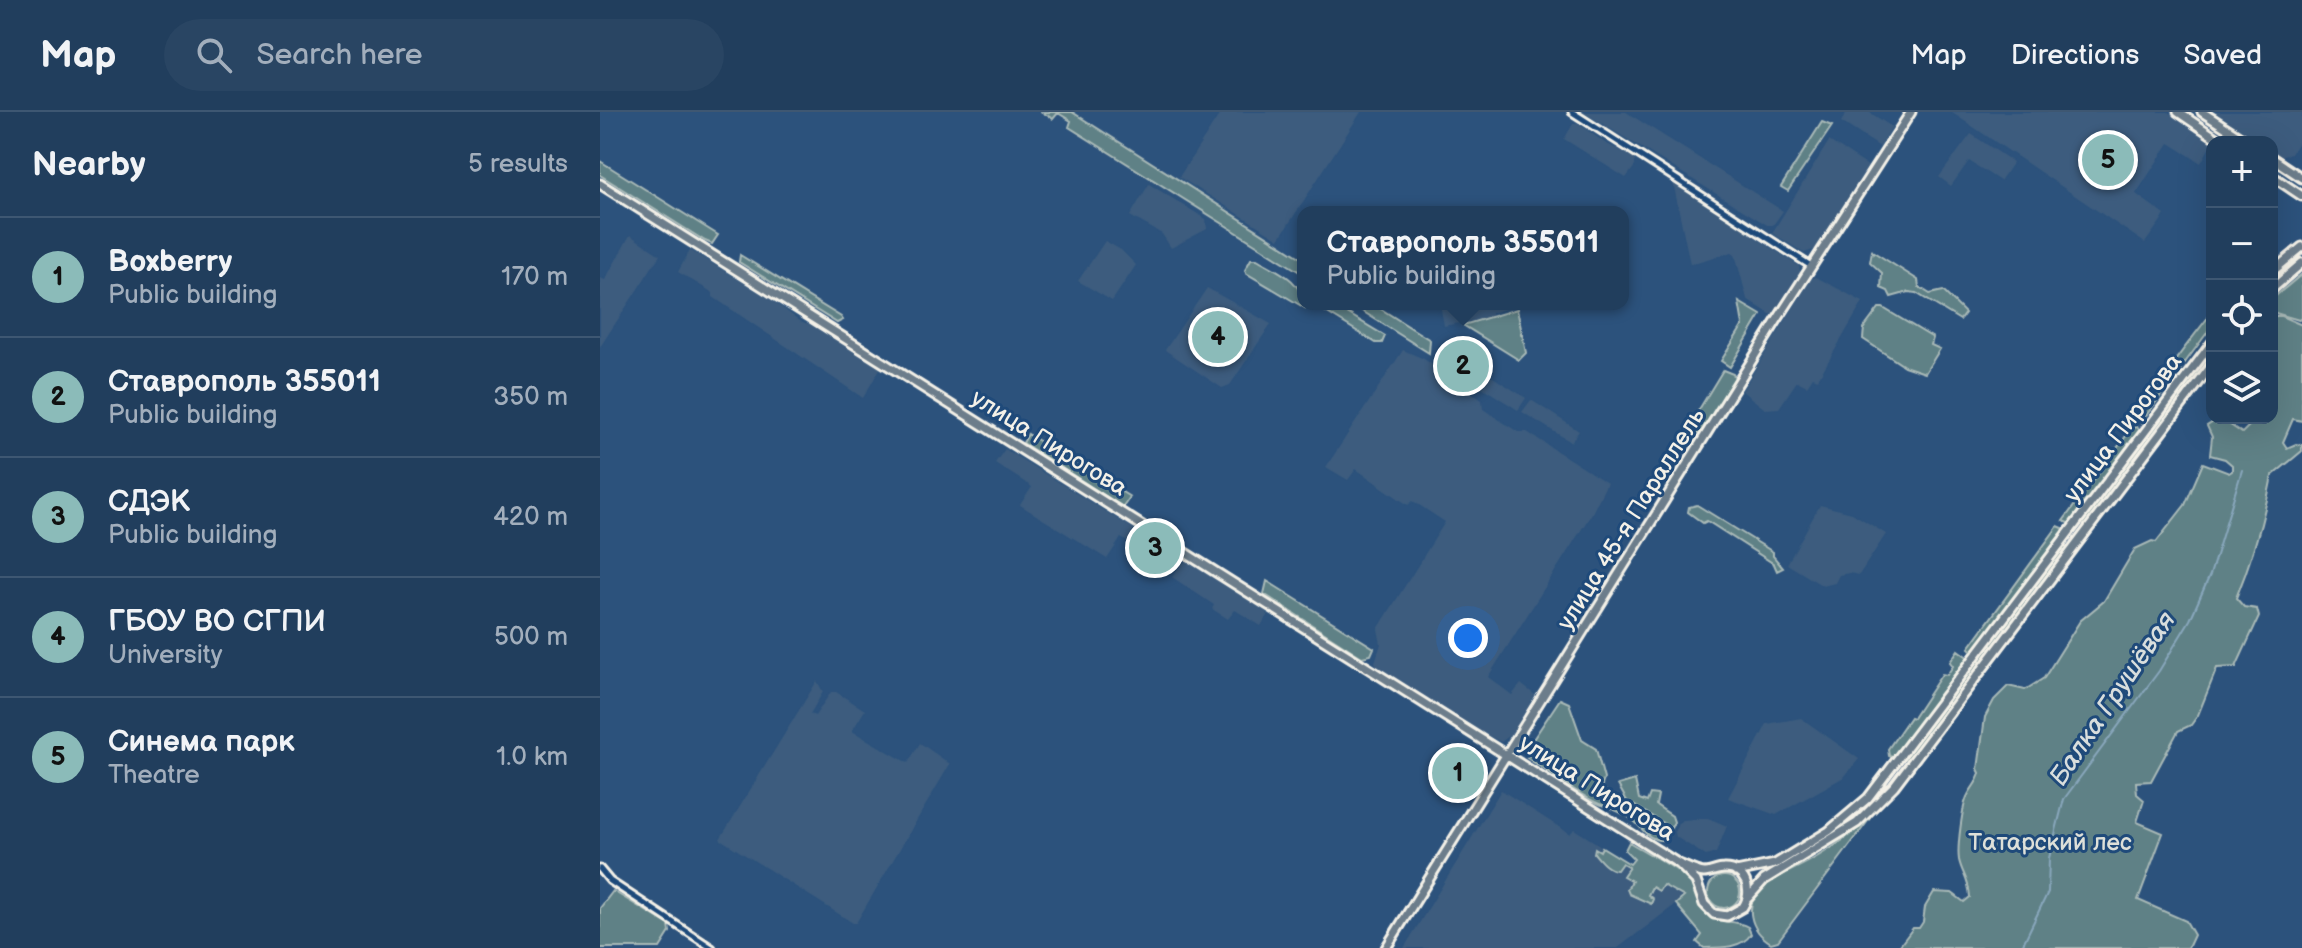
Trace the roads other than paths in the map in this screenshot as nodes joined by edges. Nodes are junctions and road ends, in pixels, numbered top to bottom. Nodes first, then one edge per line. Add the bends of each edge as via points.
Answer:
1 (1572, 112) edge
2 (1911, 112) edge
3 (2178, 112) edge
4 (2202, 112) edge
5 (2213, 136) edge
6 (2239, 136) edge
7 (2278, 162) edge
8 (2302, 178) edge
9 (2278, 180) edge
10 (600, 184) edge
11 (2302, 196) edge
12 (2302, 247) edge
13 (2302, 263) edge
14 (1811, 266) junction
15 (2278, 267) edge
16 (2278, 284) edge
17 (2206, 351) edge
18 (2206, 373) edge
19 (1507, 754) junction
20 (1679, 864) junction
21 (600, 869) edge
22 (1713, 872) junction
23 (1736, 872) junction
24 (1701, 897) junction
25 (1748, 898) junction
26 (712, 948) edge
27 (1386, 948) edge

1 - 14 street
2 - 14 main road, улица 45-я Параллель
3 - 5 main road
4 - 6 main road
7 - 8 main road
9 - 11 main road
10 - 19 main road, улица Пирогова
12 - 15 main road
13 - 16 main road
14 - 19 main road, улица 45-я Параллель
17 - 23 main road, улица Пирогова via 1868,798 1829,831 1775,864
18 - 25 main road, улица Пирогова via 1894,786 1857,823 1764,880
19 - 20 main road, улица Пирогова
19 - 27 main road, улица 45-я Параллель
20 - 22 main road, улица Пирогова
20 - 24 main road, улица Пирогова via 1696,881
21 - 26 street via 610,881
22 - 23 main road, улица Пирогова
22 - 24 main road via 1703,883
23 - 25 main road via 1747,885
24 - 25 main road, улица Пирогова via 1714,914 1727,916 1739,912

